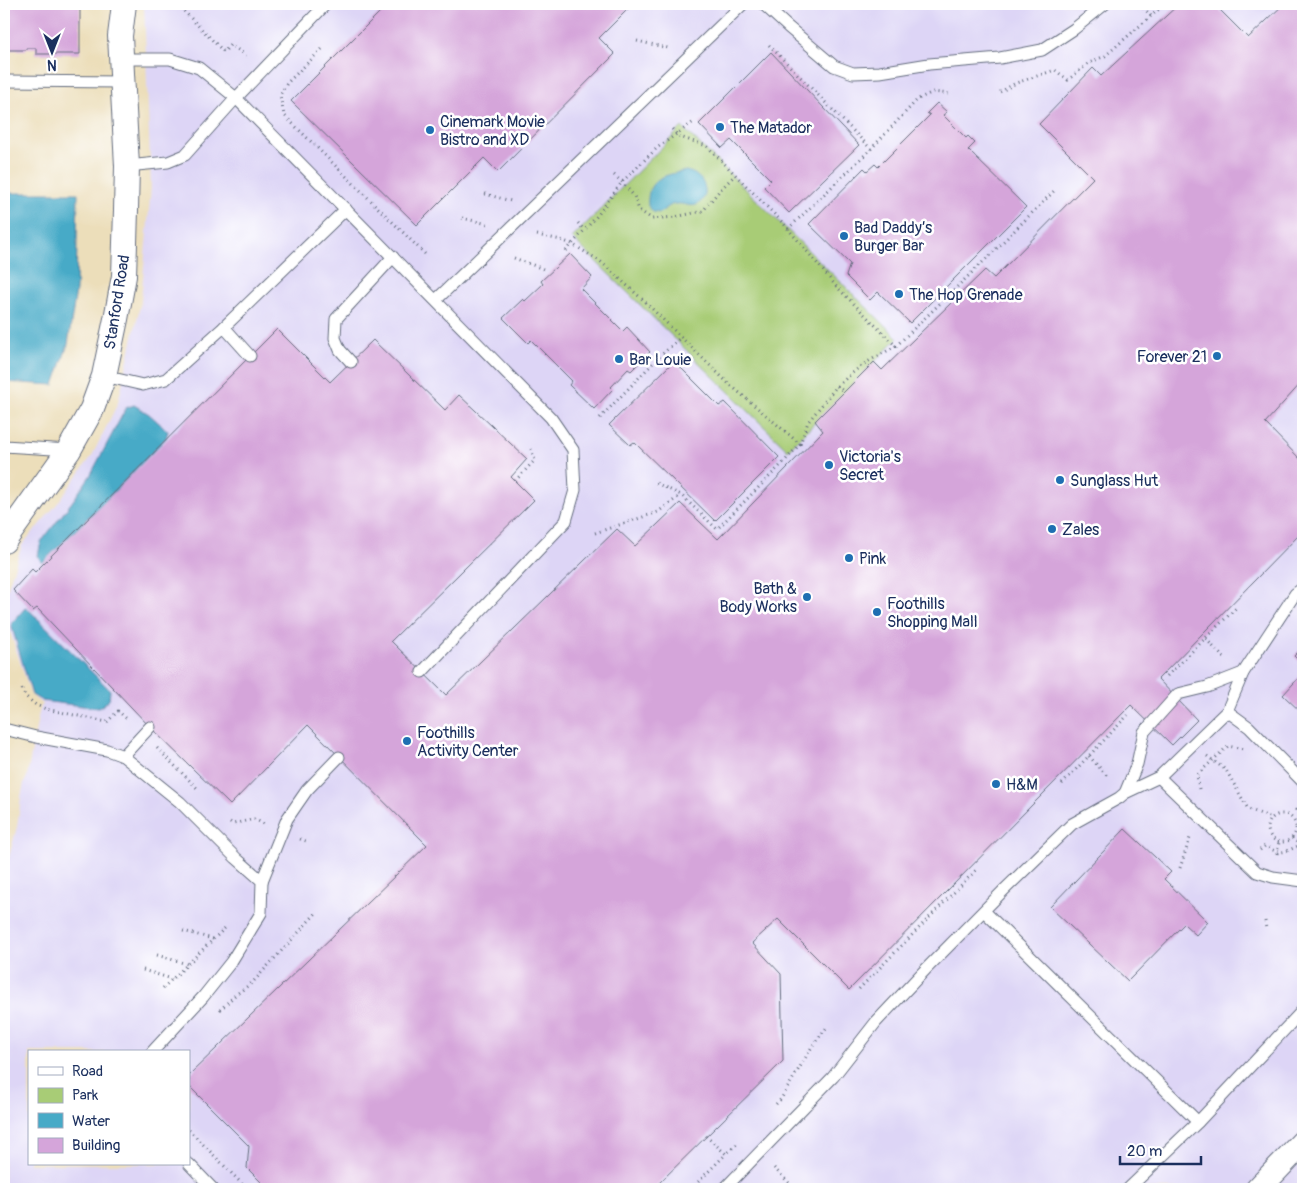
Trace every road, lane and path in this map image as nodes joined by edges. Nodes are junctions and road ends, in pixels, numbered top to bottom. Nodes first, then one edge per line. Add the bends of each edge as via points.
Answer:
1 (124, 4) edge
2 (177, 4) edge
3 (326, 4) edge
4 (743, 4) edge
5 (763, 4) edge
6 (1105, 4) edge
7 (1140, 4) edge
8 (1165, 4) edge
9 (1151, 16) junction
10 (637, 41) dead end
11 (768, 45) dead end
12 (668, 48) dead end
13 (322, 49) dead end
14 (246, 55) dead end
15 (122, 70) junction
16 (4, 81) edge
17 (1000, 92) dead end
18 (950, 94) dead end
19 (236, 98) junction
20 (695, 121) dead end
21 (672, 129) dead end
22 (677, 134) junction
23 (871, 149) junction
24 (127, 166) junction
25 (614, 175) dead end
26 (735, 175) junction
27 (622, 182) junction
28 (1054, 191) dead end
29 (485, 194) dead end
30 (516, 203) dead end
31 (346, 209) junction
32 (462, 218) dead end
33 (578, 223) dead end
34 (493, 226) dead end
35 (788, 229) junction
36 (584, 230) junction
37 (537, 235) dead end
38 (572, 244) junction
39 (566, 251) dead end
40 (426, 255) dead end
41 (393, 257) junction
42 (514, 258) dead end
43 (546, 270) dead end
44 (436, 300) junction
45 (224, 327) junction
46 (681, 337) junction
47 (896, 346) junction
48 (250, 356) dead end
49 (351, 362) dead end
50 (104, 376) junction
51 (837, 386) junction
52 (844, 392) dead end
53 (600, 418) dead end
54 (800, 444) junction
55 (4, 446) edge
56 (532, 449) dead end
57 (69, 450) junction
58 (515, 481) dead end
59 (656, 483) dead end
60 (681, 495) junction
61 (595, 533) dead end
62 (4, 541) edge
63 (1303, 588) edge
64 (1238, 606) dead end
65 (1206, 639) junction
66 (1225, 659) dead end
67 (422, 672) dead end
68 (1243, 673) junction
69 (1166, 678) dead end
70 (22, 689) dead end
71 (1227, 711) junction
72 (1128, 715) dead end
73 (128, 720) dead end
74 (150, 727) dead end
75 (4, 729) edge
76 (157, 748) dead end
77 (1245, 750) dead end
78 (123, 756) junction
79 (1089, 756) junction
80 (1207, 756) dead end
81 (339, 757) dead end
82 (1212, 761) junction
83 (1159, 777) junction
84 (1109, 778) dead end
85 (1303, 782) edge
86 (1062, 784) dead end
87 (1125, 793) junction
88 (1202, 794) dead end
89 (205, 796) dead end
90 (1296, 797) dead end
91 (226, 817) dead end
92 (1272, 818) junction
93 (1303, 822) edge
94 (266, 825) dead end
95 (1295, 825) junction
96 (1193, 828) dead end
97 (1303, 836) edge
98 (1292, 838) junction
99 (300, 839) dead end
100 (309, 842) dead end
101 (1279, 842) junction
102 (1300, 845) junction
103 (1258, 851) dead end
104 (1277, 852) junction
105 (978, 868) dead end
106 (1180, 868) dead end
107 (1303, 880) edge
108 (262, 881) junction
109 (318, 911) dead end
110 (984, 911) junction
111 (1265, 921) dead end
112 (227, 926) dead end
113 (1266, 930) dead end
114 (183, 931) dead end
115 (213, 939) junction
116 (207, 945) junction
117 (212, 947) dead end
118 (157, 955) dead end
119 (188, 964) junction
120 (143, 970) dead end
121 (173, 979) junction
122 (164, 988) dead end
123 (859, 989) dead end
124 (220, 1010) dead end
125 (1303, 1010) edge
126 (827, 1027) dead end
127 (154, 1050) edge
128 (775, 1106) dead end
129 (1198, 1122) junction
130 (190, 1131) edge
131 (706, 1136) dead end
132 (745, 1137) dead end
133 (1303, 1142) edge
134 (726, 1154) junction
135 (190, 1166) edge
136 (774, 1168) dead end
137 (212, 1189) edge
138 (247, 1189) edge
139 (691, 1189) edge
140 (724, 1189) edge
141 (795, 1189) edge
142 (1128, 1189) edge
143 (1258, 1189) edge

1 - 15 street, Stanford Road via 120,36
2 - 14 path via 224,52 230,45
3 - 19 lane
4 - 44 lane
5 - 6 lane via 834,66 853,72 880,72 1042,50
7 - 9 path
8 - 9 path
9 - 17 path via 1105,56 1068,80 1055,70
10 - 12 path
11 - 23 path
13 - 40 path via 287,83 280,95 284,115
15 - 16 lane
15 - 19 lane via 170,59 199,68
15 - 24 street, Stanford Road
18 - 23 path via 933,92 918,99
19 - 24 lane via 185,154 168,162
19 - 31 lane
20 - 22 path
21 - 22 path
22 - 26 path via 707,146
22 - 27 path via 657,148
23 - 35 path
24 - 50 street, Stanford Road via 124,276
25 - 27 path
26 - 27 path via 703,211 652,219 639,210 634,196
26 - 35 path
27 - 36 path
28 - 47 path
29 - 30 path
31 - 41 lane
31 - 45 lane
32 - 34 path
33 - 36 path
35 - 47 path via 836,286
36 - 38 path
37 - 38 path
38 - 39 path
38 - 46 path via 600,261
41 - 44 lane
41 - 49 lane via 336,319 335,338
42 - 43 path
44 - 67 lane via 551,418 573,450 576,490 566,521
45 - 48 lane
45 - 50 lane via 166,379 142,385
46 - 53 path
46 - 54 path via 728,383
47 - 51 path via 862,365
50 - 57 street, Stanford Road via 92,410
51 - 52 path
51 - 54 path via 808,422
54 - 60 path via 717,529
55 - 57 lane
56 - 58 path via 535,460
57 - 62 street, Stanford Road
59 - 60 path
60 - 61 path via 658,512
63 - 68 lane via 1295,594
64 - 65 path
65 - 66 path
65 - 69 path
68 - 71 lane
68 - 87 lane via 1178,694 1144,732 1137,764
70 - 73 path via 25,696 46,709 107,722 118,711
71 - 83 lane
71 - 85 lane via 1248,726
72 - 79 path
74 - 78 lane
75 - 78 lane
76 - 89 path
77 - 82 path via 1228,746
78 - 108 lane via 180,802
79 - 84 path
79 - 86 path
80 - 82 path
81 - 108 lane via 307,790 287,819
82 - 88 path via 1197,775
82 - 92 path via 1226,770 1248,809
83 - 87 lane
83 - 107 lane via 1257,872
87 - 110 lane via 1072,824
90 - 93 path via 1302,803 1296,810
91 - 94 path via 232,824 254,819
92 - 95 path via 1285,815
92 - 101 path via 1268,826 1269,835
93 - 95 path
95 - 98 path
96 - 106 path
97 - 102 path
98 - 101 path
98 - 102 path
99 - 100 path
101 - 104 path
102 - 104 path via 1285,853
103 - 104 path via 1265,846
105 - 123 path
108 - 127 lane via 261,913 231,962
109 - 124 path via 253,982
110 - 129 lane
110 - 140 lane via 924,970 876,1022 833,1077
111 - 113 path
112 - 115 path
114 - 115 path
115 - 116 path
116 - 117 path
116 - 119 path
118 - 119 path
119 - 121 path
120 - 121 path
121 - 122 path
125 - 129 lane
126 - 128 path
129 - 142 lane
130 - 138 path
131 - 134 path
132 - 134 path
133 - 143 street
134 - 139 path
135 - 137 lane
136 - 141 path

